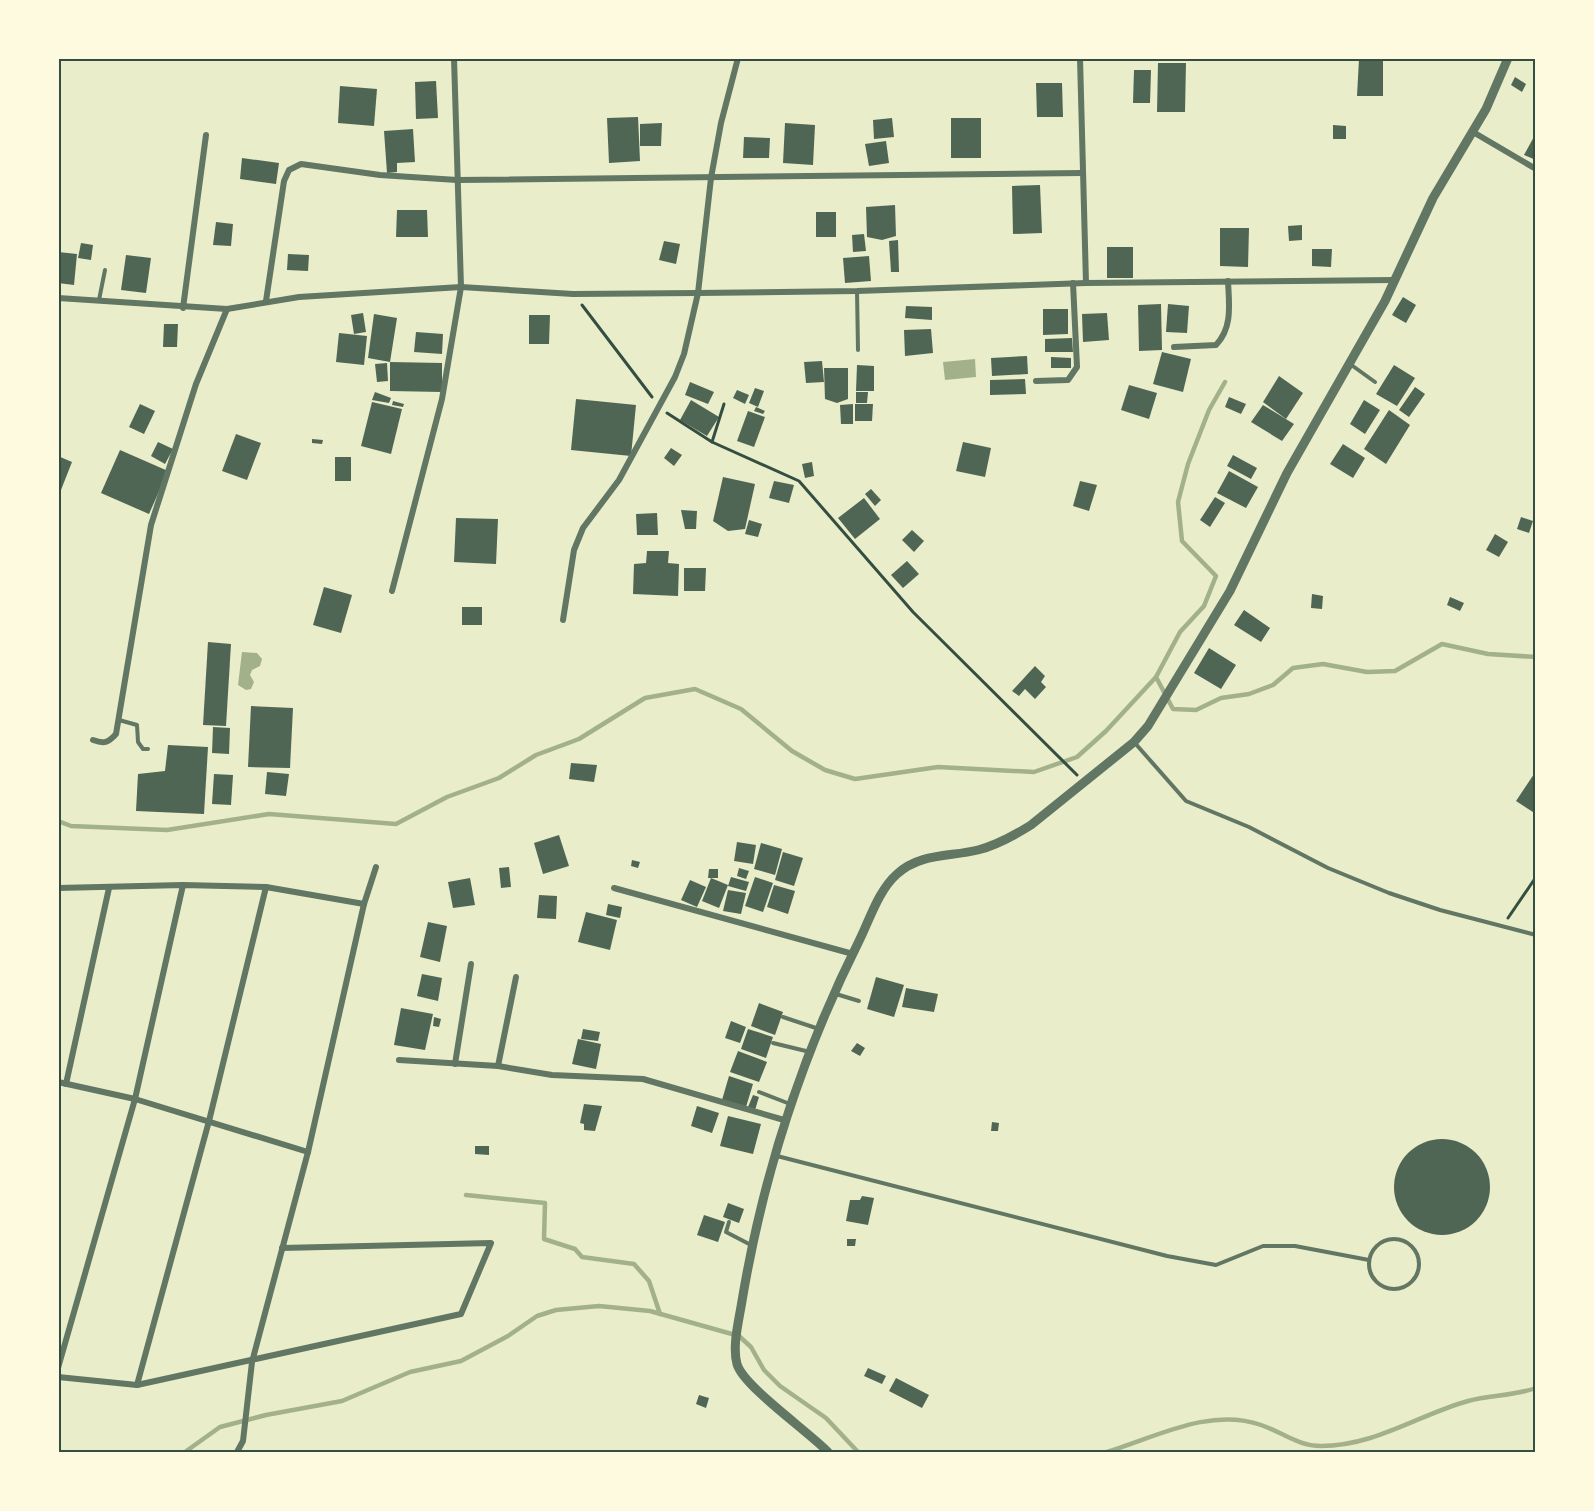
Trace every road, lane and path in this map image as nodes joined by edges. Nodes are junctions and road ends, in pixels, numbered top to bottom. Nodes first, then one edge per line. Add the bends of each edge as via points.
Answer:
1 (454, 58) edge
2 (738, 58) edge
3 (1080, 58) edge
4 (1508, 58) edge
5 (1473, 132) junction
6 (206, 135) dead end
7 (1536, 169) edge
8 (1082, 173) junction
9 (711, 178) junction
10 (457, 180) junction
11 (105, 270) dead end
12 (1395, 280) junction
13 (1228, 281) junction
14 (1073, 283) junction
15 (1086, 283) junction
16 (461, 287) junction
17 (857, 291) junction
18 (698, 293) junction
19 (573, 294) junction
20 (58, 298) edge
21 (99, 300) junction
22 (266, 302) junction
23 (183, 308) junction
24 (227, 309) junction
25 (1174, 347) dead end
26 (858, 350) dead end
27 (1349, 364) junction
28 (1036, 381) dead end
29 (1376, 382) dead end
30 (724, 404) dead end
31 (659, 408) junction
32 (712, 442) junction
33 (392, 591) dead end
34 (563, 620) dead end
35 (119, 720) junction
36 (93, 740) dead end
37 (1134, 742) junction
38 (148, 749) dead end
39 (1069, 765) dead end
40 (376, 867) dead end
41 (1536, 878) edge
42 (183, 885) junction
43 (266, 887) junction
44 (58, 888) edge
45 (109, 888) junction
46 (614, 888) dead end
47 (364, 904) junction
48 (1503, 925) junction
49 (1536, 935) edge
50 (853, 954) junction
51 (471, 964) dead end
52 (516, 977) dead end
53 (835, 994) junction
54 (859, 1001) dead end
55 (783, 1017) dead end
56 (820, 1029) junction
57 (773, 1043) dead end
58 (810, 1052) junction
59 (399, 1060) dead end
60 (455, 1064) junction
61 (498, 1066) junction
62 (58, 1082) edge
63 (66, 1084) junction
64 (759, 1092) dead end
65 (135, 1099) junction
66 (790, 1104) junction
67 (784, 1120) junction
68 (209, 1121) junction
69 (308, 1152) junction
70 (773, 1155) junction
71 (729, 1222) dead end
72 (752, 1245) junction
73 (282, 1248) junction
74 (1369, 1260) junction
75 (252, 1362) junction
76 (58, 1368) edge
77 (58, 1377) edge
78 (137, 1385) junction
79 (237, 1452) edge
80 (828, 1452) edge

1 - 10 street
2 - 9 street
3 - 8 street
4 - 5 street
5 - 7 street
5 - 12 street via 1433,198
6 - 23 street
8 - 9 street
8 - 15 street
9 - 10 street
9 - 18 street
10 - 16 street
10 - 22 street via 301,164 289,170 284,181
11 - 21 lane
12 - 13 street
12 - 27 street
13 - 15 street
13 - 25 street via 1229,318 1223,337 1216,345
14 - 15 street
14 - 17 street
14 - 28 street via 1077,367 1068,380
16 - 19 street
16 - 22 street
16 - 33 street via 442,399
17 - 18 street
17 - 26 lane
18 - 19 street
18 - 31 street via 684,354
19 - 31 path
20 - 21 street
21 - 23 street
22 - 24 street
23 - 24 street
24 - 35 street via 192,394 151,525
27 - 29 lane
27 - 37 street via 1287,473 1230,591 1162,705
30 - 32 path
31 - 32 path
31 - 34 street via 619,480 583,528 574,550
32 - 39 path via 799,482 913,612
35 - 36 street via 110,742
35 - 38 lane via 137,725 140,746
37 - 48 lane via 1186,801 1389,893
37 - 50 street via 1012,837 979,850 930,857 897,874 885,888
40 - 47 street
41 - 48 path
42 - 43 street
42 - 45 street
42 - 65 street
43 - 47 street
43 - 68 street
44 - 45 street
45 - 63 street
46 - 50 street
47 - 69 street
48 - 49 lane
50 - 53 street
51 - 60 street
52 - 61 street
53 - 54 lane
53 - 56 street
55 - 56 lane
56 - 58 street
57 - 58 lane
58 - 66 street
59 - 60 street
60 - 61 street
61 - 67 street via 552,1075 643,1079
62 - 63 street
63 - 65 street
64 - 66 lane
65 - 68 street
65 - 76 street
66 - 67 street
67 - 70 street
68 - 69 street
68 - 78 street
69 - 73 street
70 - 72 street
70 - 74 lane via 1167,1256 1216,1265 1263,1246 1295,1246
71 - 72 lane via 729,1235
72 - 80 street via 739,1320 737,1366
73 - 75 street
73 - 75 street via 491,1243 461,1314
74 - 74 lane via 1375,1280 1388,1288 1404,1286 1418,1268 1412,1246 1396,1239 1380,1243
75 - 78 street
75 - 79 street via 243,1442
77 - 78 street

